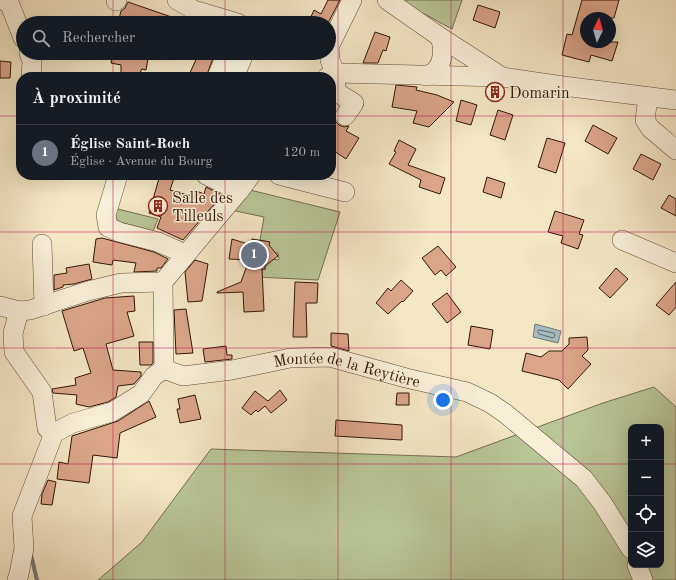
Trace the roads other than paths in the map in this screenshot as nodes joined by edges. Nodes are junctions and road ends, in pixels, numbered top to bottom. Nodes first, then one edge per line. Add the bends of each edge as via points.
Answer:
1 (4, 0) edge
2 (177, 0) edge
3 (352, 0) edge
4 (387, 0) edge
5 (214, 16) edge
6 (16, 20) edge
7 (336, 30) edge
8 (440, 37) junction
9 (32, 60) edge
10 (224, 60) edge
11 (242, 60) edge
12 (321, 60) edge
13 (330, 60) edge
14 (31, 72) edge
15 (220, 72) edge
16 (236, 72) edge
17 (316, 72) edge
18 (331, 72) edge
19 (336, 75) edge
20 (426, 76) junction
21 (502, 77) junction
22 (336, 92) edge
23 (648, 97) junction
24 (676, 100) edge
25 (345, 116) dead end
26 (676, 150) edge
27 (116, 180) edge
28 (216, 180) edge
29 (247, 180) edge
30 (299, 180) edge
31 (239, 192) junction
32 (345, 192) dead end
33 (622, 240) dead end
34 (42, 244) dead end
35 (185, 254) junction
36 (676, 263) edge
37 (163, 282) junction
38 (0, 306) edge
39 (44, 306) junction
40 (19, 311) junction
41 (164, 369) junction
42 (54, 433) junction
43 (628, 544) edge
44 (638, 568) edge
45 (17, 580) edge
46 (643, 580) edge

1 - 6 street via 10,5
2 - 5 street via 194,10
3 - 7 street
4 - 8 street
8 - 20 street via 443,45 442,60 435,71
8 - 21 street
9 - 14 street
10 - 15 street
11 - 16 street
12 - 17 street
13 - 18 street
19 - 20 street
20 - 21 street
21 - 23 street
22 - 25 street via 354,103
23 - 24 street
23 - 26 street via 645,120 650,128
27 - 35 street via 106,215 108,227 158,242
28 - 31 street
29 - 31 street
30 - 32 street
31 - 35 street
33 - 36 street
34 - 39 street
35 - 37 street
37 - 39 street via 121,283 88,290
37 - 41 street
38 - 40 street
39 - 40 street
40 - 42 street via 13,333 14,352 42,392 47,428
41 - 42 street via 154,376 141,394 112,412 73,422
41 - 43 street, Montée de la Reytière via 183,376 232,370 290,358 330,357 467,392 506,414 584,479
42 - 45 street via 22,516 24,548
44 - 46 street

